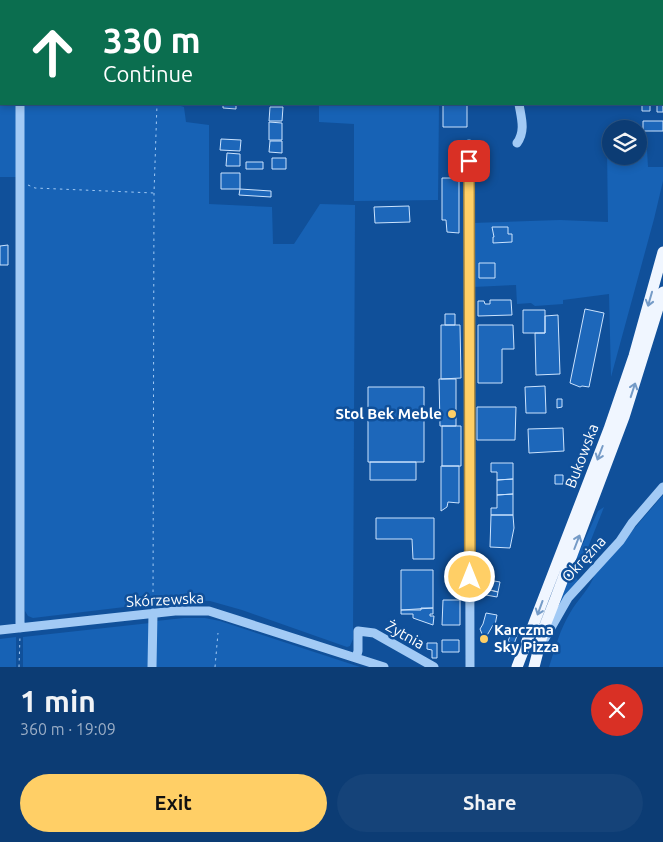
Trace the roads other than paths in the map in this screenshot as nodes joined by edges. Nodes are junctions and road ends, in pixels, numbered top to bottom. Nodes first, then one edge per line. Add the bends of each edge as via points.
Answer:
1 (20, 105) edge
2 (519, 105) edge
3 (517, 143) dead end
4 (469, 144) dead end
5 (663, 252) edge
6 (663, 292) edge
7 (663, 487) edge
8 (152, 613) junction
9 (20, 628) junction
10 (0, 630) edge
11 (356, 658) junction
12 (535, 662) edge
13 (152, 667) edge
14 (384, 667) edge
15 (434, 667) edge
16 (470, 667) edge
17 (517, 667) edge

1 - 9 street
2 - 3 street via 523,129
4 - 16 street
5 -> 17 main road, Bukowska via 634,356 609,428
12 -> 6 main road, Bukowska via 549,614 624,416
7 - 12 street, Okrężna via 561,608
8 - 9 street, Skórzewska
8 - 11 street, Skórzewska via 214,612
8 - 13 street
9 - 10 street, Skórzewska
11 - 14 street, Skórzewska
11 - 15 street, Żytnia via 358,631 370,632

